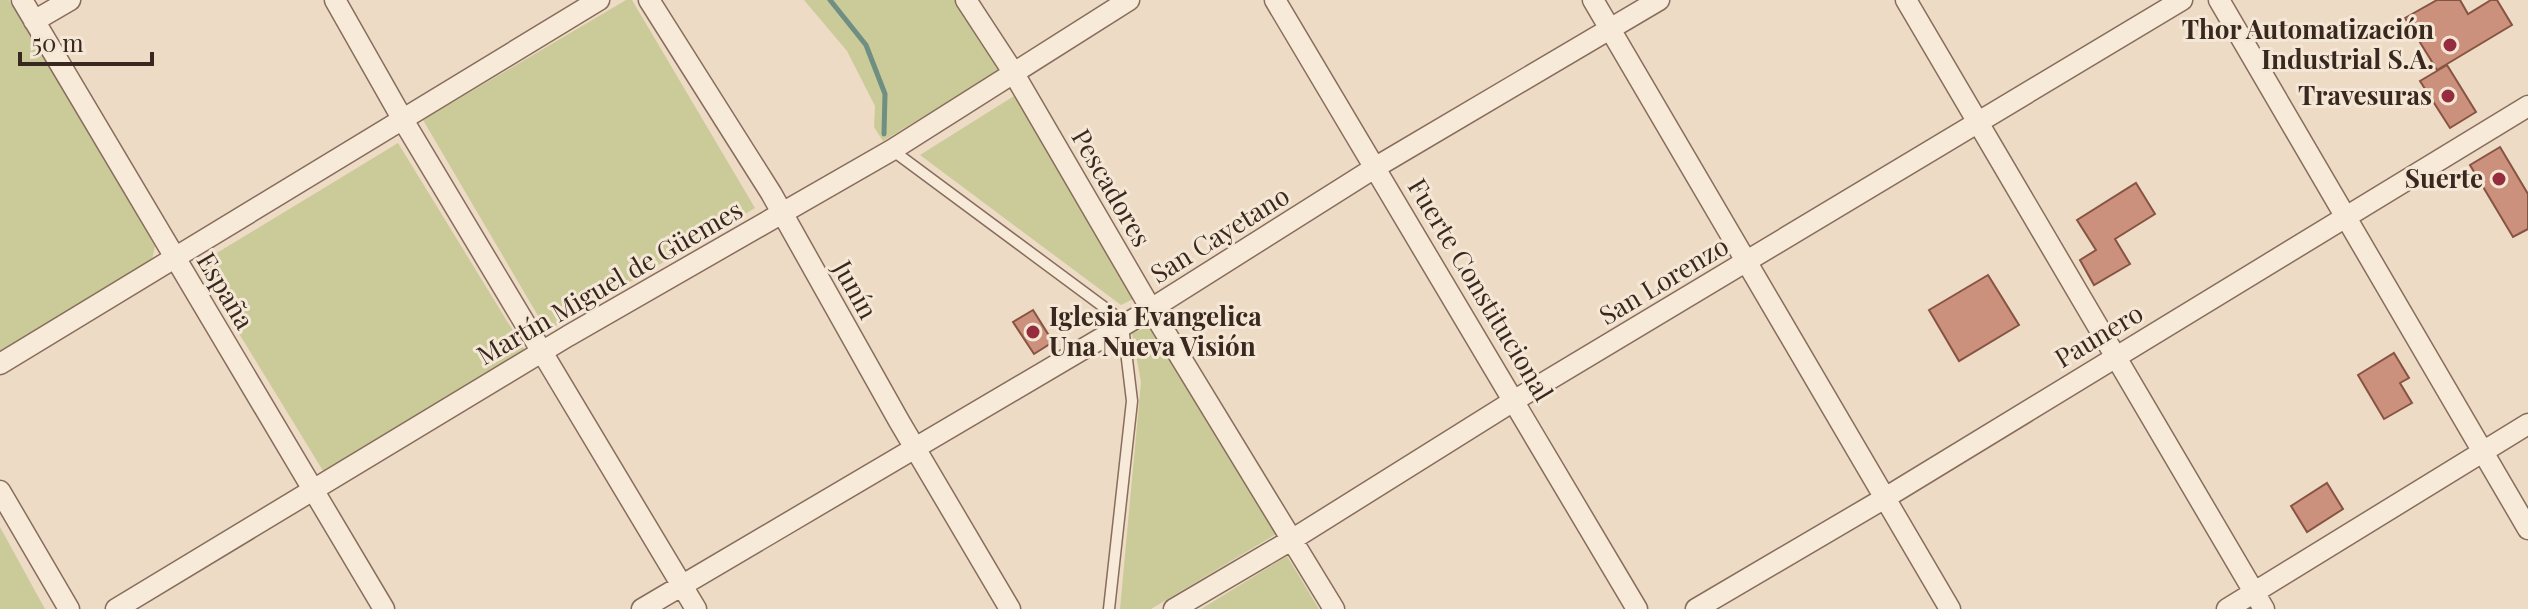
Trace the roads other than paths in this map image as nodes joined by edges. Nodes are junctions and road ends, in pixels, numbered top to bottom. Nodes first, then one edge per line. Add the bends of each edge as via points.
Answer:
1 (22, 0) edge
2 (70, 0) edge
3 (335, 0) edge
4 (599, 0) edge
5 (649, 0) edge
6 (966, 0) edge
7 (1129, 0) edge
8 (1275, 0) edge
9 (1593, 0) edge
10 (1659, 0) edge
11 (1906, 0) edge
12 (2182, 0) edge
13 (2219, 0) edge
14 (34, 21) junction
15 (1611, 31) junction
16 (1013, 72) junction
17 (2528, 106) edge
18 (403, 120) junction
19 (1978, 122) junction
20 (892, 150) junction
21 (1376, 167) junction
22 (782, 214) junction
23 (2345, 216) junction
24 (175, 258) junction
25 (1746, 262) junction
26 (1151, 309) junction
27 (1123, 326) junction
28 (542, 352) junction
29 (2116, 357) junction
30 (0, 364) edge
31 (1515, 400) junction
32 (2528, 424) edge
33 (915, 448) junction
34 (2483, 452) junction
35 (313, 490) junction
36 (0, 491) edge
37 (1885, 498) junction
38 (2528, 529) edge
39 (1293, 539) junction
40 (682, 586) junction
41 (2259, 601) edge
42 (69, 609) edge
43 (116, 609) edge
44 (384, 609) edge
45 (642, 609) edge
46 (696, 609) edge
47 (1010, 609) edge
48 (1109, 609) edge
49 (1174, 609) edge
50 (1334, 609) edge
51 (1637, 609) edge
52 (1696, 609) edge
53 (1950, 609) edge
54 (2227, 609) edge

1 - 14 street, España
2 - 14 street
3 - 18 street
4 - 18 street
5 - 22 street, Junín
6 - 16 street, Pescadores
7 - 16 street, Martín Miguel de Güemes
8 - 21 street, Fuerte Constitucional
9 - 15 street
10 - 15 street, San Cayetano
11 - 19 street
12 - 19 street, San Lorenzo
13 - 23 street
14 - 24 street, España
15 - 21 street, San Cayetano
15 - 25 street
16 - 20 street, Martín Miguel de Güemes
16 - 26 street, Pescadores
17 - 23 street, Paunero
18 - 24 street
18 - 28 street
19 - 25 street, San Lorenzo
19 - 29 street
20 - 22 street, Martín Miguel de Güemes
20 - 27 lane
21 - 26 street, San Cayetano
21 - 31 street, Fuerte Constitucional
22 - 28 street, Martín Miguel de Güemes
22 - 33 street, Junín
23 - 29 street, Paunero
23 - 34 street
24 - 30 street
24 - 35 street, España
25 - 31 street, San Lorenzo
25 - 37 street
26 - 27 street, San Cayetano
26 - 39 street, Pescadores
27 - 33 street, San Cayetano
27 - 48 lane via 1132,401
28 - 35 street, Martín Miguel de Güemes
28 - 40 street
29 - 37 street, Paunero
29 - 41 street
31 - 39 street, San Lorenzo
31 - 51 street, Fuerte Constitucional
32 - 34 street
33 - 40 street, San Cayetano
33 - 47 street, Junín
34 - 38 street
34 - 41 street
35 - 43 street, Martín Miguel de Güemes
35 - 44 street, España
36 - 42 street
37 - 52 street, Paunero
37 - 53 street
39 - 49 street, San Lorenzo
39 - 50 street, Pescadores
40 - 45 street, San Cayetano
40 - 46 street
41 - 54 street

